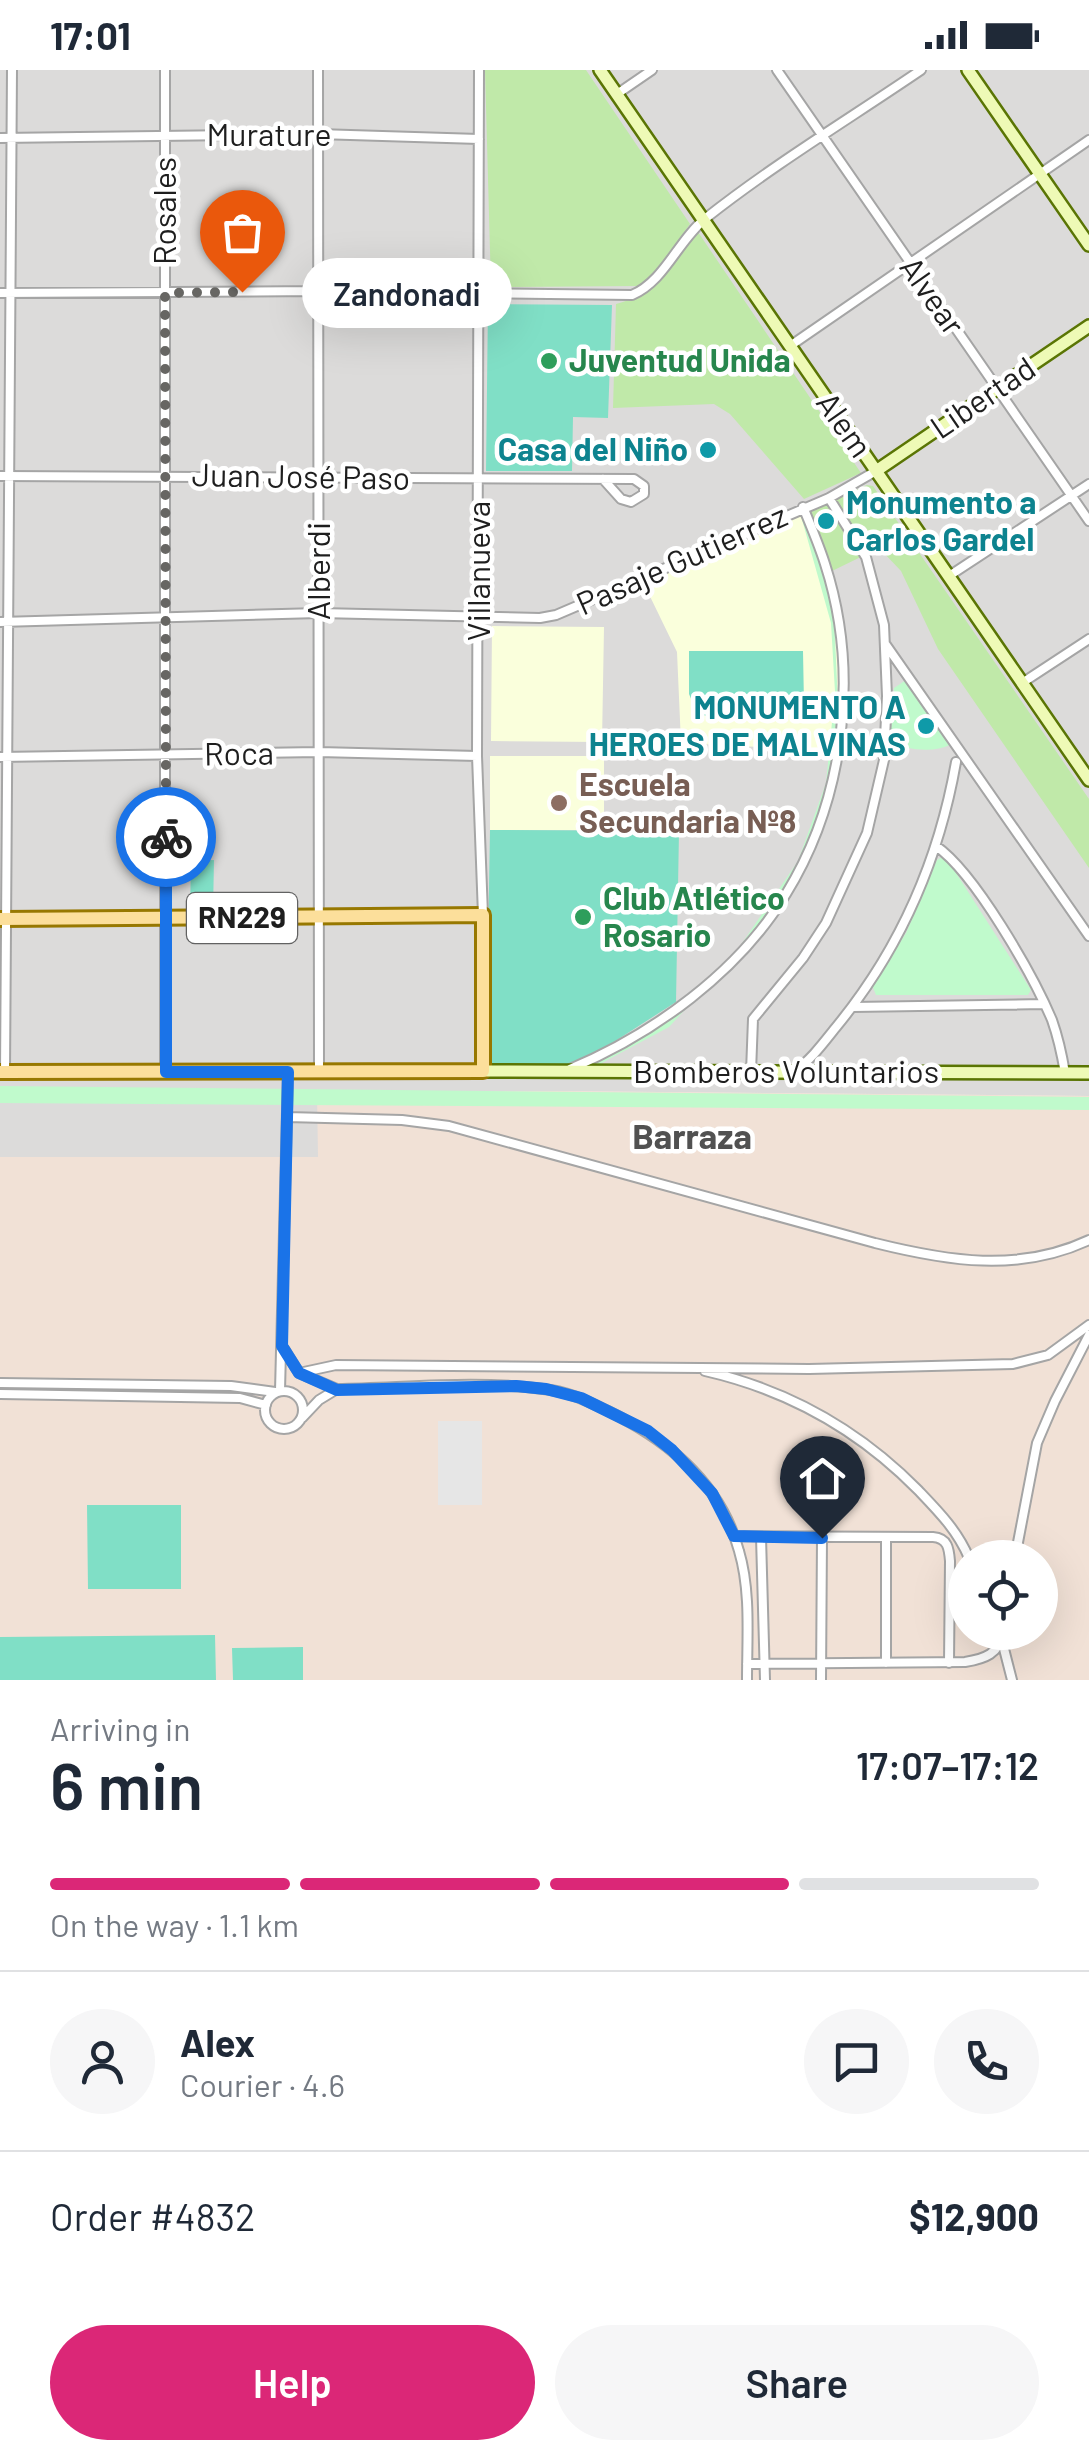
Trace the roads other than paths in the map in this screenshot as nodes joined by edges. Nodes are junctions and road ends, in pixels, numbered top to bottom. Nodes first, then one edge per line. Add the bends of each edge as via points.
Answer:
1 (12, 70) edge
2 (165, 70) edge
3 (318, 70) edge
4 (479, 70) edge
5 (600, 70) edge
6 (652, 70) edge
7 (777, 70) edge
8 (920, 70) edge
9 (968, 70) edge
10 (617, 94) junction
11 (318, 134) junction
12 (165, 135) junction
13 (823, 137) junction
14 (0, 138) edge
15 (12, 138) junction
16 (479, 139) junction
17 (1089, 140) edge
18 (1040, 174) junction
19 (703, 220) junction
20 (1089, 245) edge
21 (908, 262) junction
22 (318, 291) junction
23 (165, 293) junction
24 (0, 294) edge
25 (12, 294) junction
26 (479, 294) junction
27 (1089, 326) edge
28 (790, 346) junction
29 (5, 384) edge
30 (997, 388) junction
31 (876, 471) junction
32 (166, 475) junction
33 (4, 476) edge
34 (318, 476) junction
35 (478, 479) junction
36 (603, 479) junction
37 (1089, 484) edge
38 (1071, 496) junction
39 (829, 498) junction
40 (803, 508) junction
41 (1089, 522) edge
42 (948, 576) junction
43 (318, 614) junction
44 (166, 616) junction
45 (480, 619) junction
46 (4, 622) edge
47 (1089, 639) edge
48 (886, 645) junction
49 (1022, 683) junction
50 (318, 752) junction
51 (166, 756) junction
52 (477, 756) junction
53 (4, 757) edge
54 (956, 762) dead end
55 (1089, 780) edge
56 (936, 846) junction
57 (484, 915) junction
58 (166, 918) junction
59 (319, 918) junction
60 (3, 919) edge
61 (1089, 936) edge
62 (1044, 1004) junction
63 (853, 1007) junction
64 (319, 1071) junction
65 (483, 1071) junction
66 (556, 1071) junction
67 (3, 1072) edge
68 (166, 1072) junction
69 (288, 1072) junction
70 (750, 1072) junction
71 (794, 1072) junction
72 (1065, 1073) junction
73 (1089, 1073) edge
74 (287, 1117) junction
75 (1089, 1240) edge
76 (1089, 1325) edge
77 (1089, 1335) edge
78 (282, 1346) junction
79 (686, 1367) junction
80 (299, 1373) junction
81 (0, 1383) edge
82 (337, 1390) junction
83 (278, 1392) junction
84 (0, 1394) edge
85 (266, 1405) junction
86 (302, 1418) junction
87 (734, 1536) junction
88 (761, 1536) junction
89 (822, 1538) junction
90 (886, 1538) junction
91 (960, 1540) edge
92 (1018, 1540) edge
93 (992, 1650) edge
94 (1005, 1650) edge
95 (949, 1663) junction
96 (747, 1664) junction
97 (765, 1664) junction
98 (821, 1664) junction
99 (886, 1664) junction
100 (747, 1680) edge
101 (765, 1680) edge
102 (821, 1680) edge
103 (1012, 1680) edge

1 - 15 street
2 - 12 street, Rosales
3 - 11 street, Alberdi
4 - 16 street, Villanueva
5 - 10 main road, Alem
6 - 10 street
7 - 13 street, Alvear
8 - 13 street
9 - 18 main road
10 - 19 main road, Alem
11 - 12 street, Murature
11 - 16 street, Murature
11 - 22 street, Alberdi
12 - 15 street, Murature
12 - 23 street, Rosales
13 - 19 street
13 - 21 street, Alvear
14 - 15 street, Murature
15 - 25 street
16 - 26 street, Villanueva
17 - 18 street
18 - 20 main road
18 - 21 street
19 - 26 street via 632,295
19 - 28 main road, Alem
21 - 28 street
21 - 30 street, Alvear
22 - 23 street
22 - 26 street
22 - 34 street, Alberdi
23 - 25 street
23 - 32 street, Rosales
24 - 25 street
25 - 29 street
26 - 35 street, Villanueva
27 - 30 main road, Libertad
28 - 31 main road, Alem
29 - 33 street
30 - 31 main road, Libertad
30 - 38 street, Alvear
31 - 39 street, Pasaje Gutierrez
31 - 42 main road, Alem
32 - 33 street, Juan José Paso
32 - 34 street, Juan José Paso
32 - 44 street, Rosales
33 - 46 street
34 - 35 street, Juan José Paso
34 - 43 street, Alberdi
35 - 36 street, Juan José Paso
35 - 45 street, Villanueva
36 - 36 street, Juan José Paso via 640,482 644,494 621,499
37 - 38 street
38 - 41 street, Alvear
38 - 42 street
39 - 40 street, Pasaje Gutierrez
39 - 48 street via 866,558
40 - 45 street, Pasaje Gutierrez via 556,615
40 - 66 street via 826,566 843,674 838,759 814,838 785,896 712,978 626,1043
42 - 49 main road, Alem
43 - 44 street, Pasaje Gutierrez
43 - 45 street, Pasaje Gutierrez
43 - 50 street, Alberdi
44 - 46 street, Pasaje Gutierrez
44 - 51 street, Rosales
45 - 52 street, Villanueva
46 - 53 street
47 - 49 street
48 - 61 street
48 - 70 street via 884,760 867,834 826,922 753,1019
49 - 55 main road, Alem
50 - 51 street, Roca
50 - 52 street, Roca
50 - 59 street, Alberdi
51 - 53 street, Roca
51 - 58 street, Rosales
52 - 57 street, Villanueva
53 - 60 street
54 - 56 street
56 - 62 street via 969,880
56 - 63 street via 903,928
57 - 59 main road, RN229
57 - 65 main road, Villanueva
58 - 59 main road, RN229
58 - 60 main road, RN229
58 - 68 street, Rosales
59 - 64 street, Alberdi
60 - 67 street
62 - 63 street
62 - 72 street
63 - 71 street
64 - 65 main road
64 - 69 main road
65 - 66 main road, Bomberos Voluntarios
66 - 70 main road, Bomberos Voluntarios
67 - 68 main road
68 - 69 main road
69 - 74 street
70 - 71 main road, Bomberos Voluntarios
71 - 72 main road, Bomberos Voluntarios
72 - 73 main road, Bomberos Voluntarios
74 - 75 street via 465,1129 940,1258 1017,1260
74 - 78 street
76 - 79 street via 1048,1355 1013,1364
77 - 92 street via 1037,1443
78 - 80 street
78 - 83 street
79 - 80 street via 336,1365
79 - 91 street via 778,1394 844,1428 900,1472
80 - 82 street
81 - 83 street
82 - 86 street
82 - 87 street via 516,1386 581,1398 672,1450 712,1493
83 - 85 street
83 - 86 street via 298,1396
84 - 85 street via 240,1398
85 - 86 street via 268,1420 278,1428
87 - 88 street
87 - 96 street via 744,1580
88 - 89 street
88 - 97 street
89 - 90 street
89 - 98 street
90 - 95 street via 944,1540 950,1552
90 - 99 street
93 - 95 street
94 - 103 street
95 - 99 street
96 - 97 street
96 - 100 street
97 - 98 street
97 - 101 street
98 - 99 street
98 - 102 street

